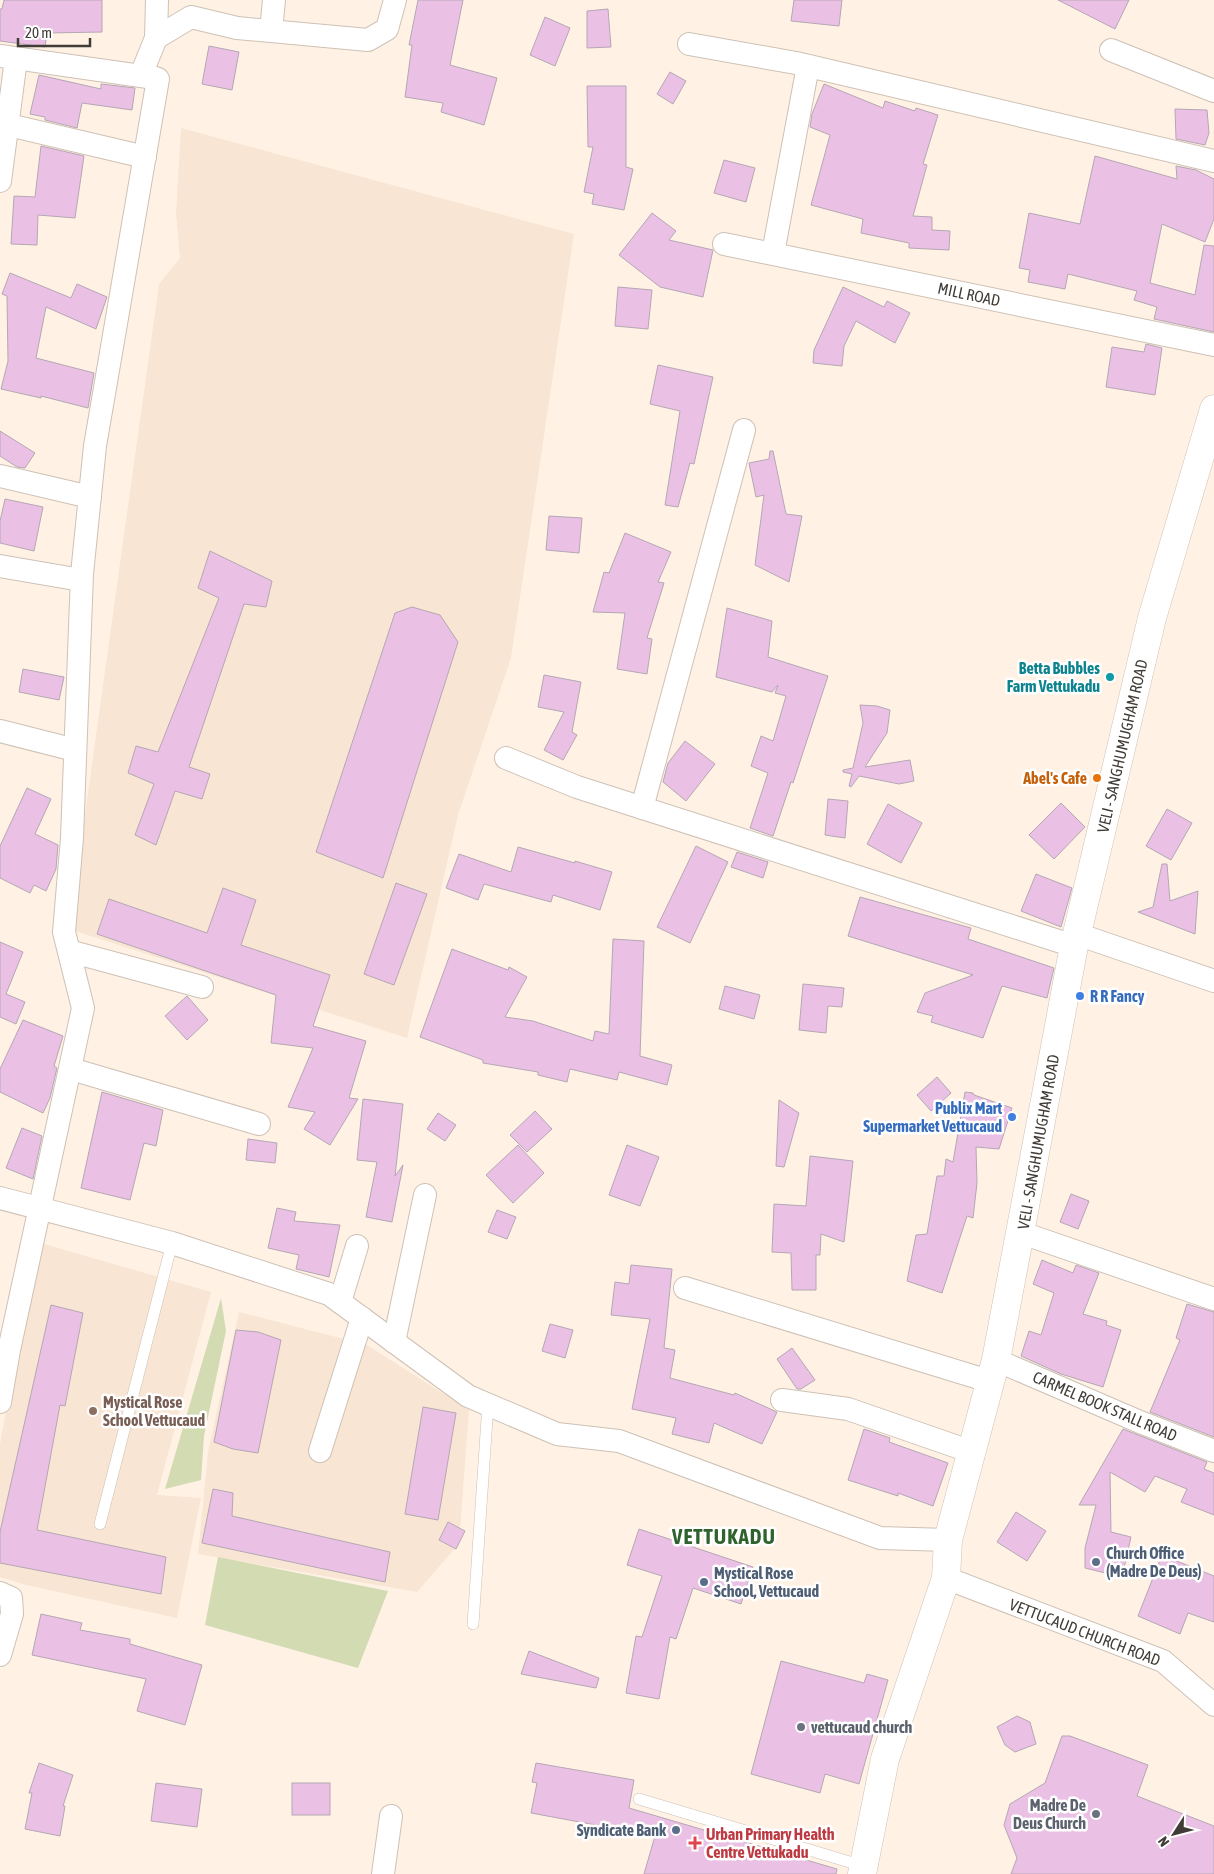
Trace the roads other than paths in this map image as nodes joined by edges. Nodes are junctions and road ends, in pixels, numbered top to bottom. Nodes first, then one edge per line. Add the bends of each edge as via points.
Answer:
1 (156, 0) edge
2 (274, 0) edge
3 (396, 0) edge
4 (271, 31) junction
5 (156, 38) junction
6 (689, 44) dead end
7 (1111, 50) dead end
8 (8, 58) edge
9 (808, 66) junction
10 (158, 79) junction
11 (1214, 92) edge
12 (4, 124) edge
13 (145, 157) junction
14 (1214, 162) edge
15 (0, 180) edge
16 (724, 244) dead end
17 (773, 254) junction
18 (1214, 346) edge
19 (1214, 409) edge
20 (744, 430) dead end
21 (0, 476) edge
22 (90, 497) junction
23 (0, 566) edge
24 (81, 580) junction
25 (0, 731) edge
26 (75, 750) junction
27 (506, 758) dead end
28 (642, 808) junction
29 (1075, 940) junction
30 (69, 951) junction
31 (1214, 981) edge
32 (202, 987) dead end
33 (70, 1069) junction
34 (259, 1124) dead end
35 (425, 1195) dead end
36 (0, 1198) edge
37 (39, 1209) junction
38 (1022, 1233) junction
39 (172, 1243) junction
40 (357, 1246) dead end
41 (685, 1288) dead end
42 (1214, 1300) edge
43 (340, 1302) junction
44 (362, 1318) junction
45 (394, 1342) junction
46 (994, 1371) junction
47 (782, 1400) dead end
48 (0, 1402) edge
49 (488, 1404) junction
50 (320, 1451) dead end
51 (1214, 1451) edge
52 (972, 1452) junction
53 (100, 1524) dead end
54 (948, 1540) junction
55 (946, 1578) junction
56 (0, 1593) edge
57 (473, 1624) dead end
58 (0, 1655) edge
59 (1214, 1704) edge
60 (639, 1799) dead end
61 (391, 1816) dead end
62 (862, 1870) edge
63 (383, 1874) edge

1 - 5 street
2 - 4 street
3 - 4 street via 387,29 368,40
4 - 5 street via 237,28 191,17
5 - 10 street via 141,75
6 - 9 street
7 - 11 street
8 - 10 street
8 - 12 street
9 - 14 street
9 - 17 street
10 - 13 street
12 - 13 street
12 - 15 street
13 - 22 street via 95,446
16 - 17 street, MILL ROAD
17 - 18 street, MILL ROAD
19 - 29 main road, VELI - SANGHUMUGHAM ROAD via 1152,618
20 - 28 street
21 - 22 street
22 - 24 street
23 - 24 street
24 - 26 street
25 - 26 street
26 - 30 street via 64,932
27 - 28 street via 577,787
28 - 29 street
29 - 31 street
29 - 38 main road, VELI - SANGHUMUGHAM ROAD
30 - 32 street
30 - 33 street via 83,1008
33 - 34 street
33 - 37 street
35 - 45 street
36 - 37 street
37 - 39 street
37 - 48 street
38 - 42 street
38 - 46 main road, VELI - SANGHUMUGHAM ROAD
39 - 43 street via 329,1294
39 - 53 lane
40 - 43 street
41 - 46 street, CARMEL BOOK STALL ROAD
43 - 44 street
44 - 45 street
44 - 50 street
45 - 49 street via 468,1396
46 - 51 street, CARMEL BOOK STALL ROAD
46 - 52 main road, VELI - SANGHUMUGHAM ROAD
47 - 52 street via 848,1409
49 - 54 street via 557,1434 619,1442 880,1538
49 - 57 lane
52 - 54 main road, VELI - SANGHUMUGHAM ROAD
54 - 55 main road, VELI - SANGHUMUGHAM ROAD
55 - 59 street, VETTUCAUD CHURCH ROAD via 1163,1661
55 - 62 main road, VELI - SANGHUMUGHAM ROAD via 885,1759
56 - 58 street via 11,1598 12,1614
60 - 62 lane
61 - 63 street

